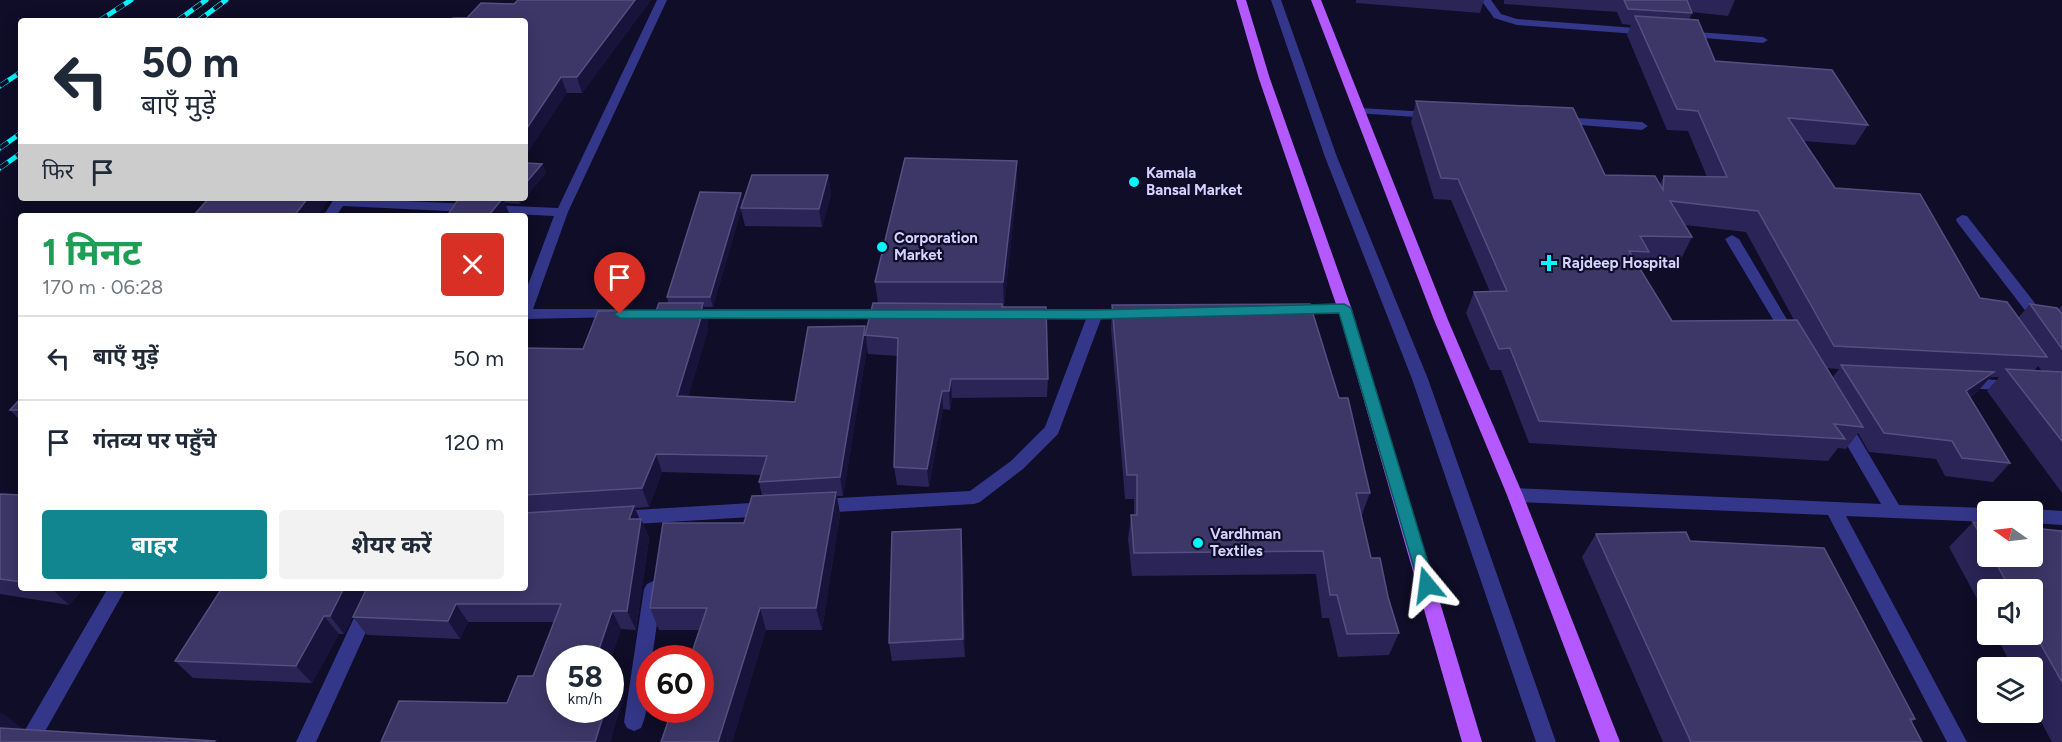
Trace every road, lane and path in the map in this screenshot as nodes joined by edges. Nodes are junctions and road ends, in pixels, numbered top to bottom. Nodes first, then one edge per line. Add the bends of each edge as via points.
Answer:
1 (662, 0) edge
2 (1241, 0) edge
3 (1276, 0) edge
4 (1316, 0) edge
5 (1486, 0) edge
6 (1658, 32) edge
7 (1669, 33) edge
8 (1763, 40) dead end
9 (1359, 111) junction
10 (1442, 115) edge
11 (1548, 121) edge
12 (1642, 126) dead end
13 (561, 212) junction
14 (331, 213) edge
15 (1962, 219) dead end
16 (1732, 239) dead end
17 (528, 305) edge
18 (1344, 308) junction
19 (1273, 310) edge
20 (528, 313) edge
21 (1143, 313) edge
22 (632, 314) edge
23 (668, 314) edge
24 (905, 314) edge
25 (1012, 314) edge
26 (1095, 315) junction
27 (2062, 348) edge
28 (1802, 356) edge
29 (1952, 382) edge
30 (2032, 387) edge
31 (1836, 414) edge
32 (1515, 495) junction
33 (807, 507) edge
34 (783, 508) edge
35 (1833, 508) junction
36 (1893, 511) junction
37 (664, 515) junction
38 (1977, 515) edge
39 (2043, 517) edge
40 (2062, 518) edge
41 (606, 519) edge
42 (661, 538) edge
43 (656, 573) edge
44 (115, 591) edge
45 (375, 591) edge
46 (634, 722) dead end
47 (28, 742) edge
48 (306, 742) edge
49 (1472, 742) edge
50 (1546, 742) edge
51 (1610, 742) edge
52 (1957, 742) edge

1 - 13 street
2 - 18 main road via 1254,52
3 - 50 street via 1331,157 1420,379
4 - 9 main road
5 - 6 street via 1492,13 1517,22
7 - 8 street
9 - 10 street
9 - 32 main road
11 - 12 street
13 - 14 street via 339,202
13 - 17 street
15 - 27 street
16 - 28 street
18 - 19 street
18 - 49 main road
20 - 22 street
21 - 26 street
23 - 24 street
25 - 26 street
26 - 33 street via 1052,430 1017,465 974,497
29 - 30 street
31 - 36 street
32 - 35 street
32 - 51 main road
34 - 37 street
35 - 36 street
35 - 52 street
36 - 38 street
37 - 41 street
37 - 42 street
39 - 40 street
43 - 46 street
44 - 47 street
45 - 48 street

